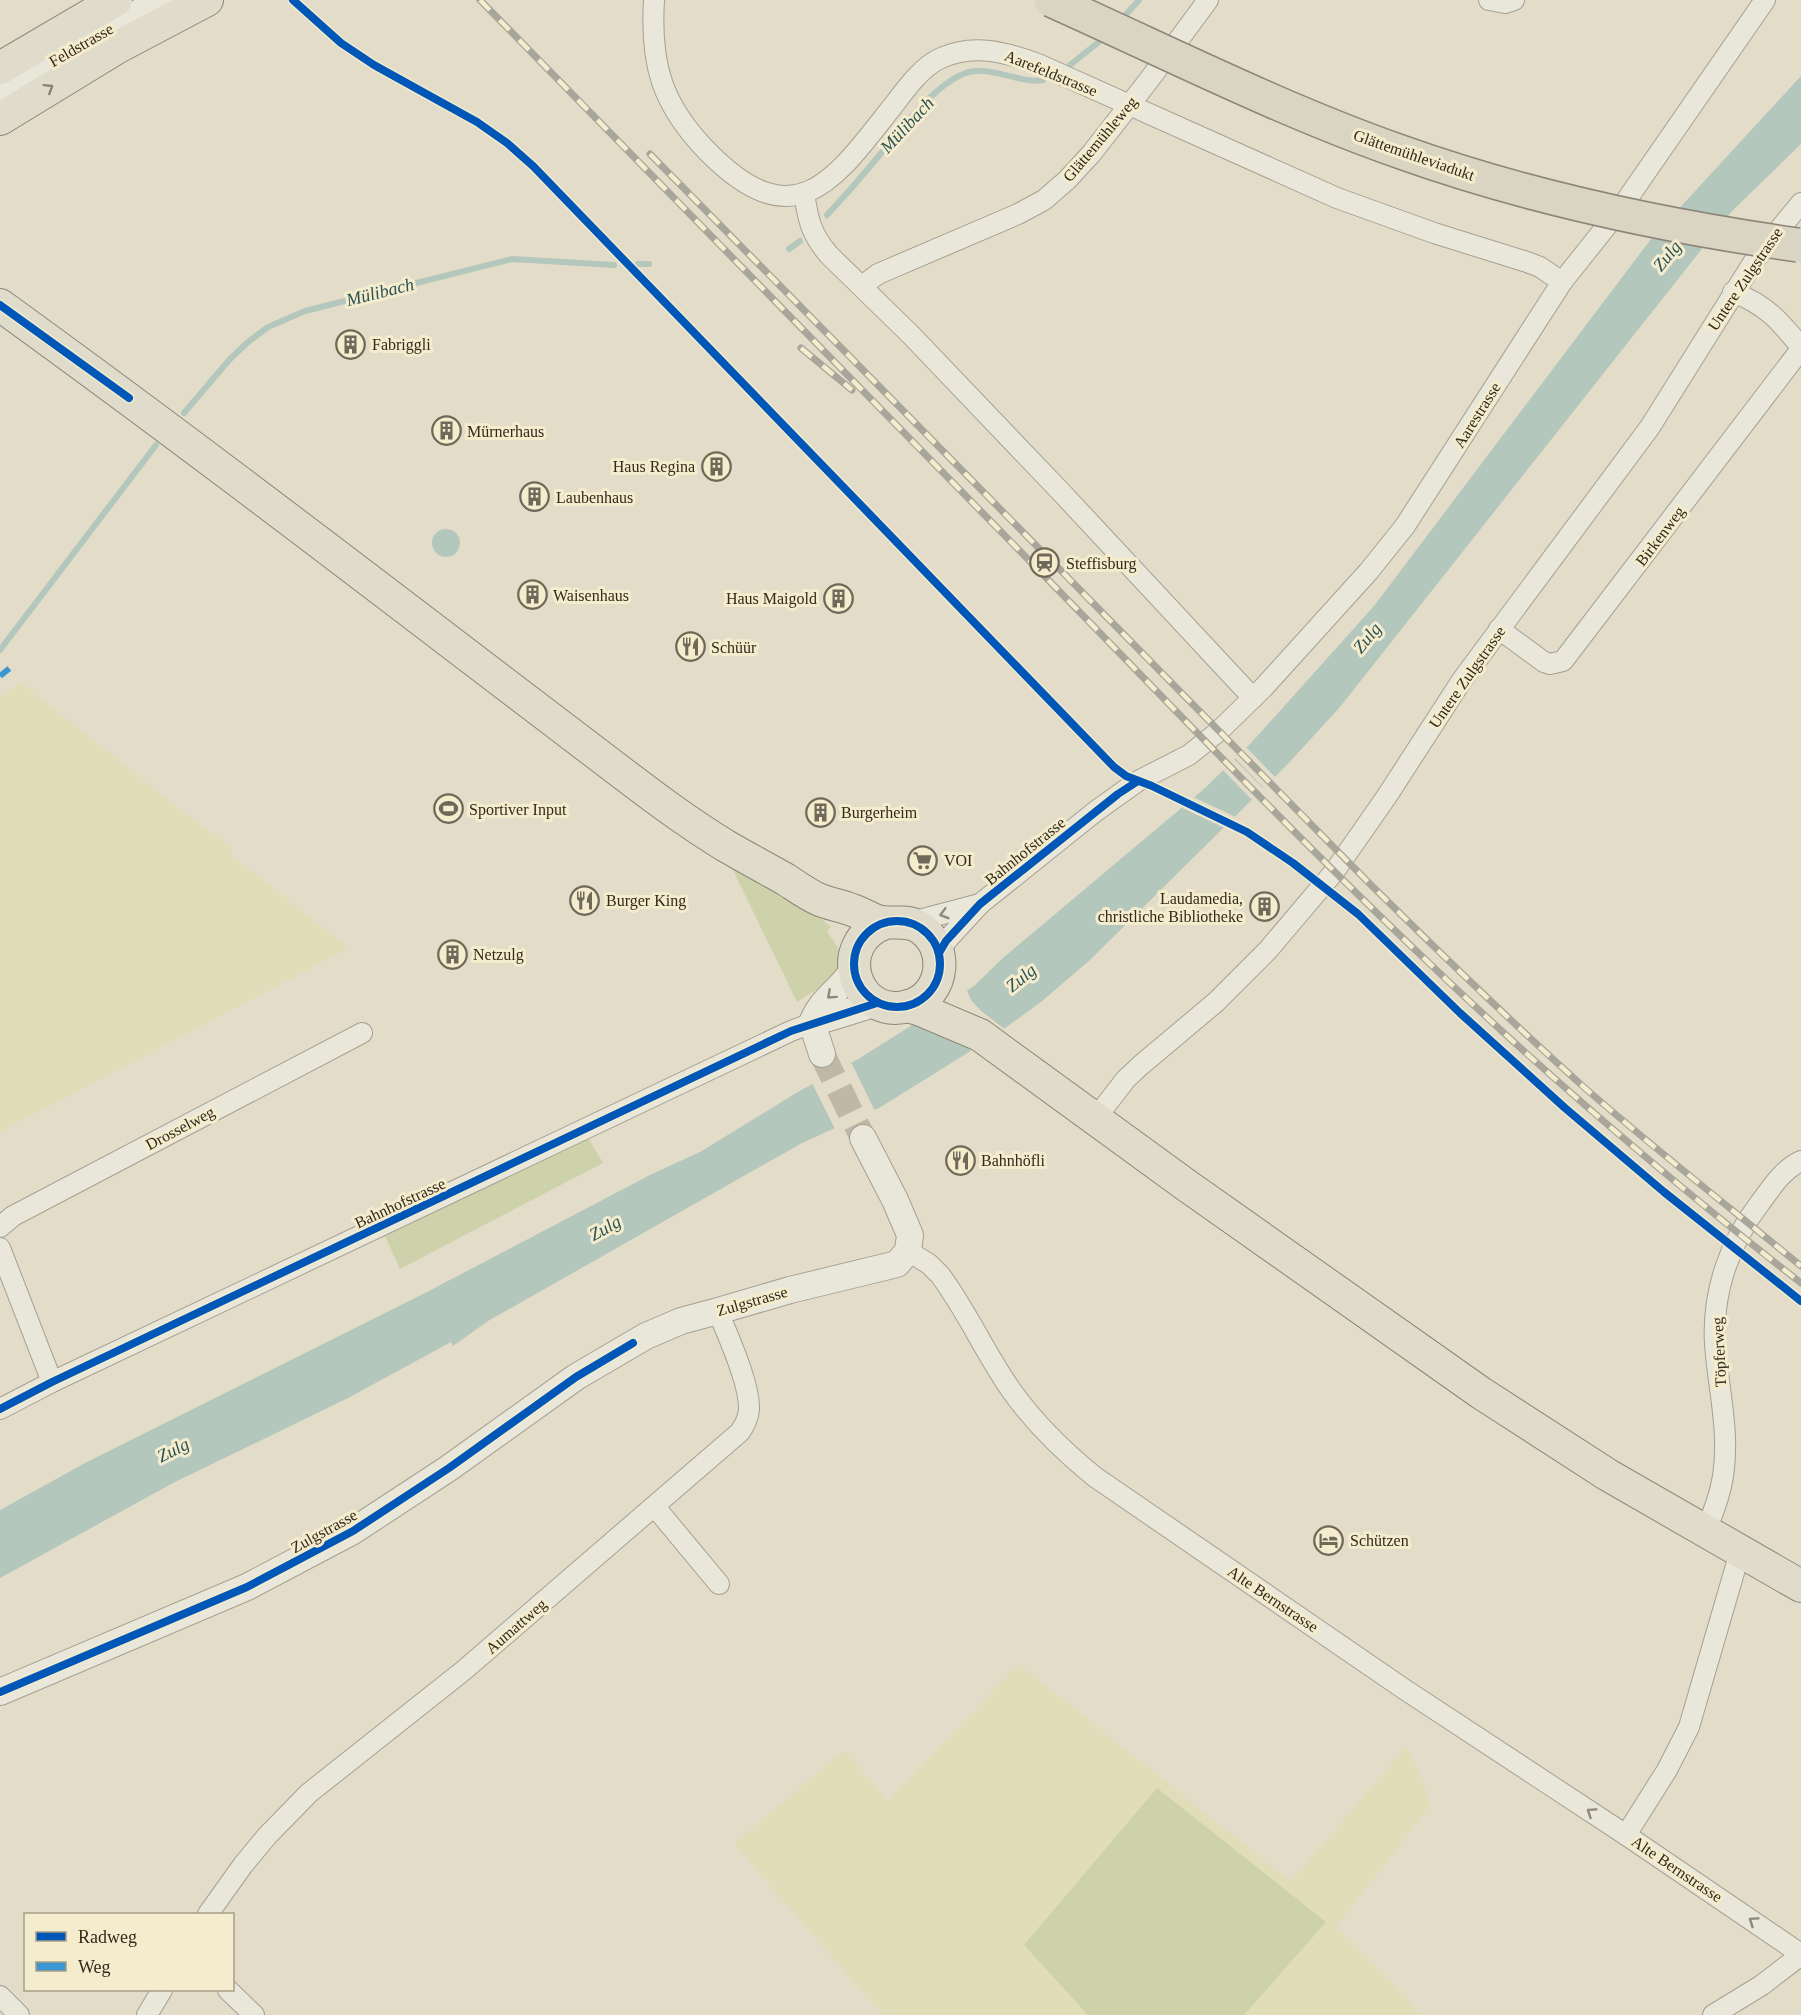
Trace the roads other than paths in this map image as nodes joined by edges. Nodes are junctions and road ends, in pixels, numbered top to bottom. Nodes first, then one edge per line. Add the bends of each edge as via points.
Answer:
1 (116, 0) edge
2 (163, 0) edge
3 (207, 0) edge
4 (654, 0) edge
5 (1051, 0) edge
6 (1208, 0) edge
7 (1489, 0) edge
8 (1514, 0) edge
9 (1765, 0) edge
10 (0, 68) edge
11 (0, 94) edge
12 (1130, 105) junction
13 (0, 119) edge
14 (804, 193) junction
15 (1801, 203) edge
16 (1798, 245) dead end
17 (1562, 282) junction
18 (862, 286) junction
19 (1733, 292) junction
20 (0, 305) edge
21 (1801, 348) edge
22 (1499, 629) junction
23 (1253, 698) junction
24 (1138, 781) joint
25 (818, 899) junction
26 (980, 904) junction
27 (897, 923) junction
28 (855, 960) junction
29 (941, 971) junction
30 (877, 1003) junction
31 (912, 1007) junction
32 (812, 1023) junction
33 (362, 1033) dead end
34 (989, 1042) junction
35 (822, 1054) tunnel mouth
36 (1095, 1119) junction
37 (863, 1138) tunnel mouth
38 (1801, 1161) edge
39 (0, 1227) edge
40 (0, 1248) edge
41 (908, 1251) junction
42 (718, 1311) junction
43 (52, 1382) junction
44 (0, 1409) edge
45 (655, 1507) junction
46 (1706, 1532) junction
47 (1740, 1552) junction
48 (719, 1584) dead end
49 (1801, 1586) edge
50 (0, 1692) edge
51 (1626, 1835) junction
52 (209, 1913) edge
53 (1801, 1954) edge
54 (161, 1991) edge
55 (230, 1991) edge
56 (0, 1996) edge
57 (19, 2015) edge
58 (147, 2015) edge
59 (254, 2015) edge
60 (1713, 2015) edge

1 - 10 main road
2 - 11 main road, Feldstrasse
13 -> 3 main road via 118,47
4 - 14 street, Aarefeldstrasse via 657,68 676,114 692,135 729,172 750,186 775,195
5 - 16 highway, Glättemühleviadukt, bridge via 1294,110 1439,165 1609,212
6 - 12 street, Glättemühleweg
7 - 8 street
9 - 17 street, Aarestrasse via 1621,208
12 - 14 street, Aarefeldstrasse via 1014,55 964,50 939,59 919,75 840,171
12 - 17 street, Aarefeldstrasse via 1337,198 1527,262
12 - 18 street, Glättemühleweg via 1091,154 1044,200 878,274
14 - 18 street via 811,229 819,243
15 - 19 street, Untere Zulgstrasse
17 - 23 street, Aarestrasse via 1394,541
18 - 23 street
19 - 21 street via 1764,306
19 - 22 street, Untere Zulgstrasse via 1650,427
20 - 25 main road via 250,489 670,809
21 - 22 street, Birkenweg via 1569,656 1557,664 1544,662
22 - 36 street, Untere Zulgstrasse via 1323,887 1231,988 1126,1079
23 - 24 street, Aarestrasse via 1190,755
24 - 26 street, Bahnhofstrasse
25 - 27 main road
25 - 28 main road via 846,933
26 -> 27 street, Bahnhofstrasse
26 - 29 street, Bahnhofstrasse via 946,941
27 - 28 main road via 870,930 859,944
27 - 29 main road via 919,927 927,934 934,942
28 - 30 main road via 861,988
28 -> 32 street via 842,985 818,1007
29 - 31 main road via 928,994
29 - 34 main road
30 - 31 main road
30 - 32 street
31 - 34 main road
32 - 35 street
32 - 43 street, Bahnhofstrasse
33 - 39 street, Drosselweg via 13,1216
34 - 36 main road
36 - 46 main road via 1446,1369 1608,1475
37 - 41 street via 908,1227
38 - 46 street, Töpferweg via 1783,1173 1755,1209 1723,1270 1715,1343 1724,1425 1724,1474
40 - 43 street
41 - 42 street, Zulgstrasse via 891,1267
51 -> 41 street, Alte Bernstrasse via 1404,1689 1072,1459 1037,1424 1011,1390 940,1275
42 - 45 street, Aumattweg via 742,1376 748,1418 734,1438
42 - 50 street, Zulgstrasse via 646,1336 612,1355 403,1499 302,1560 197,1610
43 - 44 street, Bahnhofstrasse
45 - 48 street
45 - 52 street, Aumattweg via 463,1671 309,1793 267,1836
46 - 47 main road
47 - 49 main road
47 - 51 street via 1689,1727
53 -> 51 street, Alte Bernstrasse
53 - 60 street via 1762,1985
54 - 58 street
55 - 59 street
56 - 57 street

